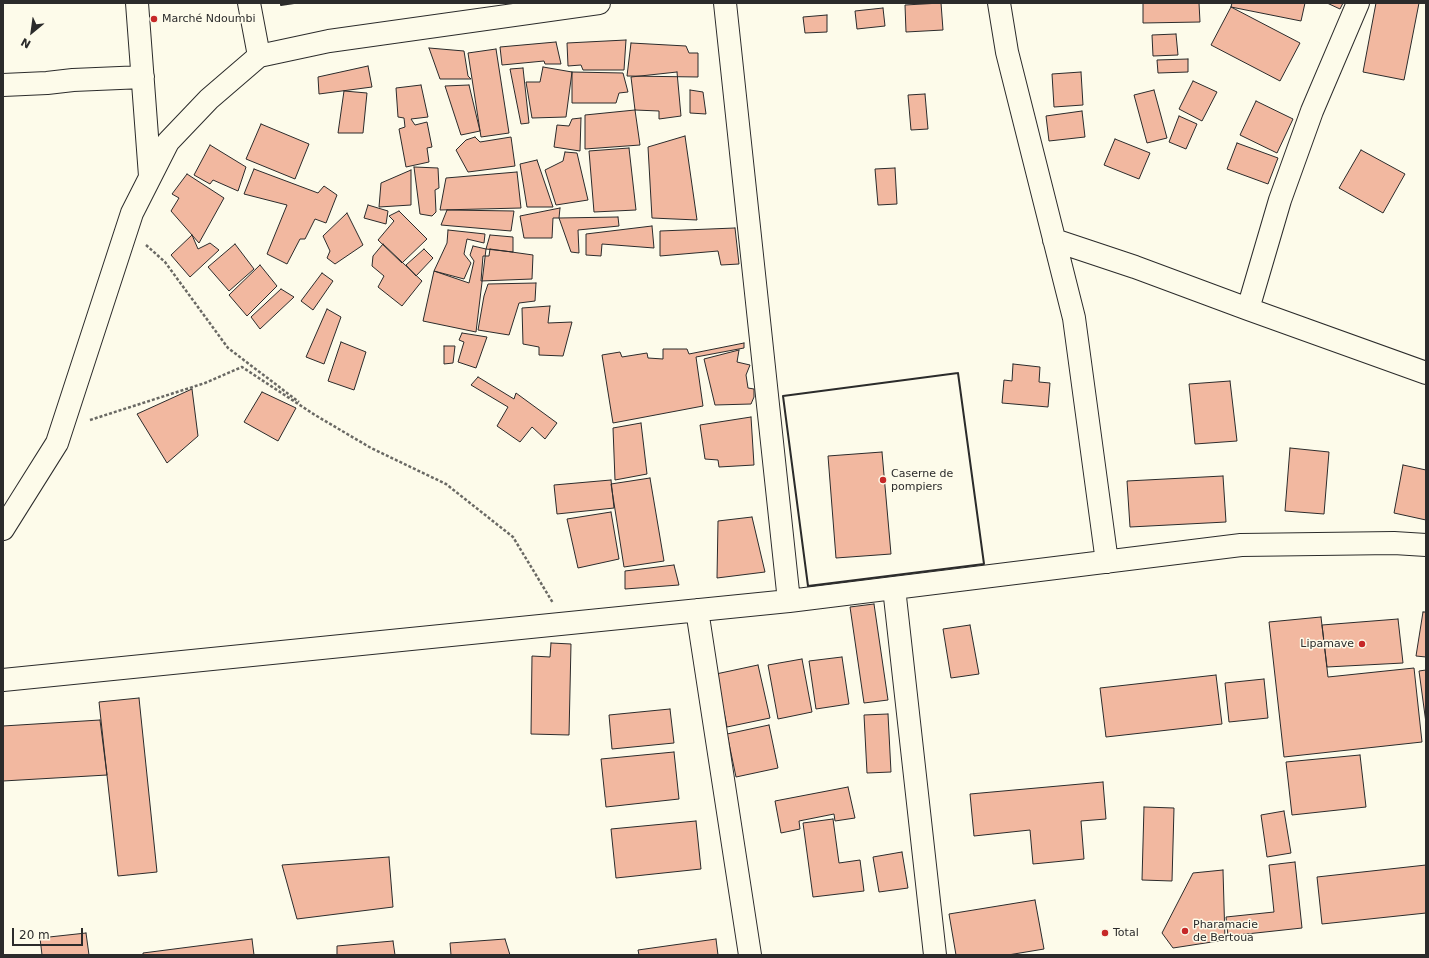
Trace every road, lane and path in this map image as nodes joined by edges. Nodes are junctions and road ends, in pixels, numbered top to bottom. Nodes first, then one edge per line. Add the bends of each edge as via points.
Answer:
1 (137, 3) edge
2 (249, 3) edge
3 (599, 3) edge
4 (725, 3) edge
5 (999, 3) edge
6 (1358, 3) edge
7 (259, 56) junction
8 (143, 78) junction
9 (3, 84) edge
10 (150, 177) junction
11 (127, 228) junction
12 (1054, 240) junction
13 (1248, 310) junction
14 (1426, 374) edge
15 (315, 415) junction
16 (62, 429) junction
17 (3, 529) edge
18 (1426, 545) edge
19 (1107, 562) junction
20 (894, 588) junction
21 (789, 601) junction
22 (696, 610) junction
23 (566, 624) junction
24 (3, 680) edge
25 (750, 955) edge
26 (935, 955) edge

1 - 8 street
2 - 7 street
3 - 7 street via 329,40
4 - 21 street
5 - 12 street via 1007,52
6 - 13 street via 1310,118 1280,200
7 - 10 street via 210,99 168,142
8 - 9 street
8 - 10 street
10 - 11 street
11 - 15 path via 165,262 228,348
11 - 16 street
12 - 13 street via 1135,267
12 - 19 street via 1074,318
13 - 14 street
15 - 16 path via 242,367 205,383
15 - 23 path via 371,448 446,484 513,537
16 - 17 street via 57,443
18 - 19 street via 1241,545
19 - 20 street
20 - 21 street
20 - 26 street
21 - 22 street
22 - 23 street
22 - 25 street
23 - 24 street

